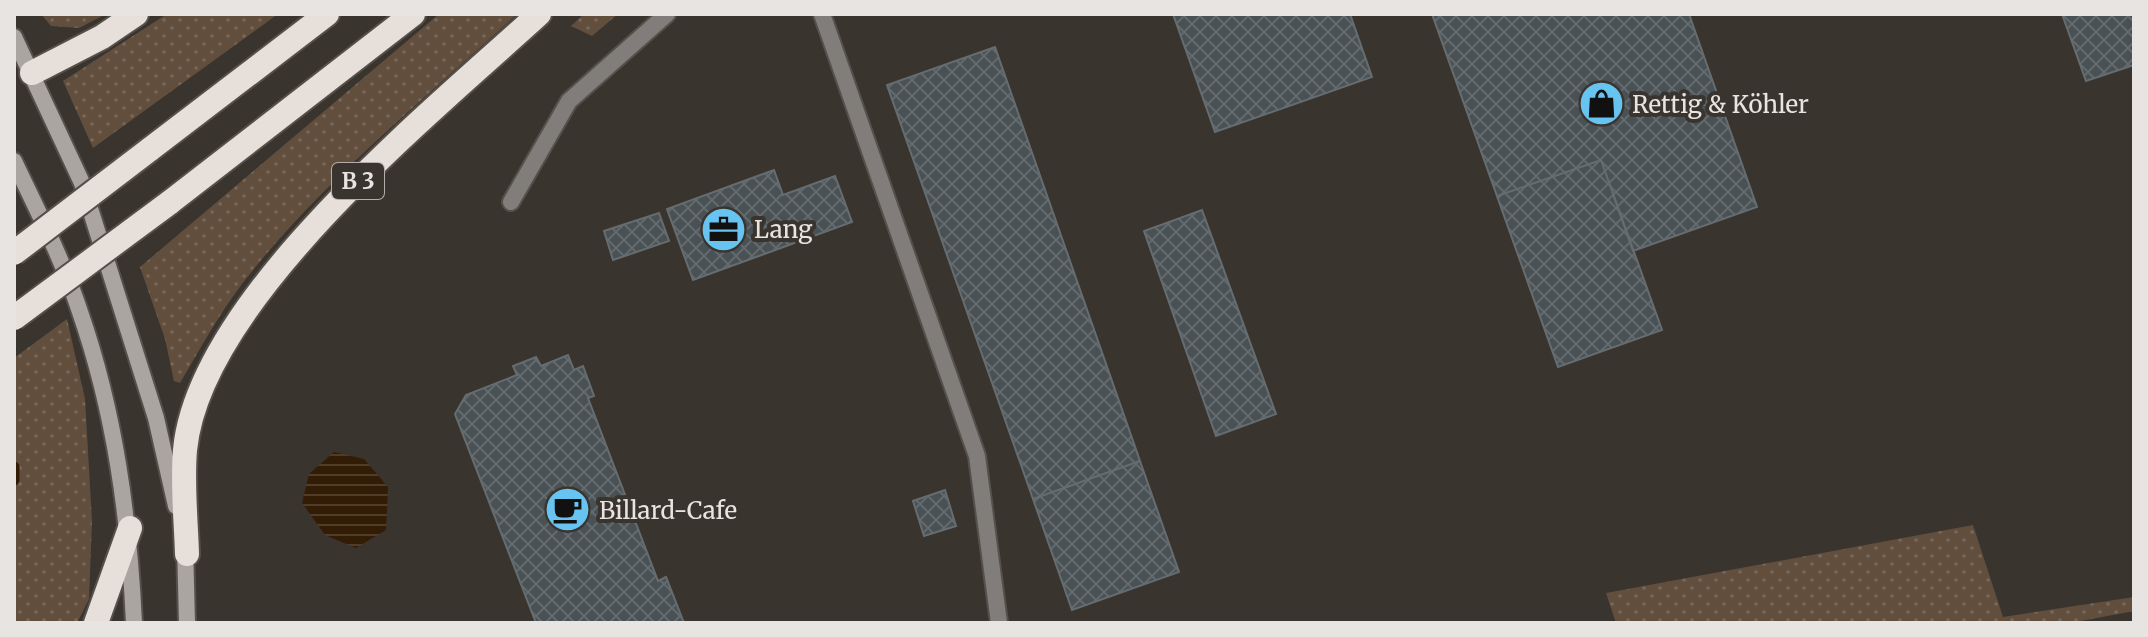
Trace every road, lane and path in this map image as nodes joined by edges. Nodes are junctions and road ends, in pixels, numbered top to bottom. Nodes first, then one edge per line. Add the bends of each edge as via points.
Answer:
1 (136, 14) edge
2 (327, 14) edge
3 (413, 14) edge
4 (539, 14) edge
5 (667, 14) edge
6 (822, 14) edge
7 (14, 37) edge
8 (32, 73) junction
9 (14, 161) edge
10 (511, 202) dead end
11 (14, 253) edge
12 (14, 318) edge
13 (130, 528) junction
14 (187, 554) junction
15 (96, 623) edge
16 (134, 623) edge
17 (187, 623) edge
18 (999, 623) edge

1 - 8 highway
2 - 11 highway, bridge
3 - 12 highway, bridge
4 - 14 highway, B 3 via 332,205 236,328 208,375 185,449
5 - 10 street via 569,101
6 - 18 street via 977,456
7 - 8 main road
8 - 14 main road via 82,183 117,287 156,418
9 - 13 main road via 80,310 108,411
13 - 15 highway
13 - 16 main road
14 - 17 main road

